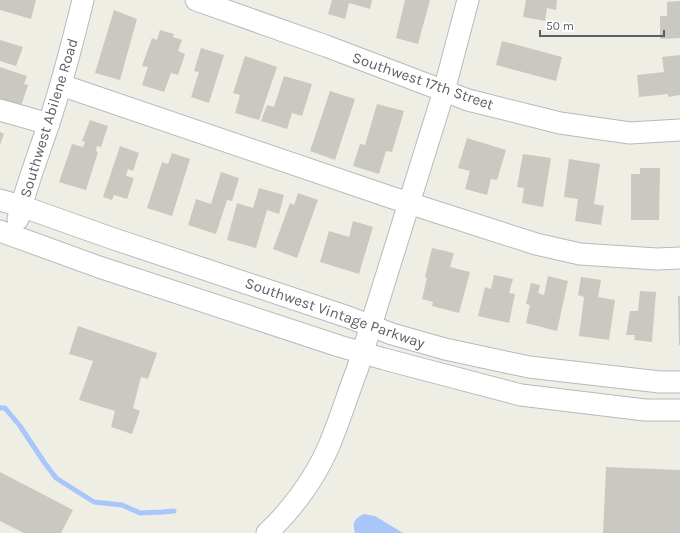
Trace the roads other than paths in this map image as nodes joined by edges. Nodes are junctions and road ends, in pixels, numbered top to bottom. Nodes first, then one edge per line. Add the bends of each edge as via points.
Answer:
1 (83, 0) edge
2 (196, 0) edge
3 (468, 0) edge
4 (61, 85) junction
5 (444, 91) junction
6 (0, 110) edge
7 (49, 124) junction
8 (680, 130) edge
9 (0, 200) edge
10 (408, 203) junction
11 (21, 206) junction
12 (7, 233) edge
13 (680, 258) edge
14 (370, 325) junction
15 (362, 353) junction
16 (680, 382) edge
17 (680, 410) edge
18 (268, 533) edge

1 - 4 street, Southwest Abilene Road
2 - 5 street, Southwest 17th Street
3 - 5 street
4 - 7 street, Southwest Abilene Road
4 - 10 street
5 - 8 street, Southwest 17th Street via 468,100 560,123 630,133
5 - 10 street
6 - 7 street
7 - 11 street, Southwest Abilene Road
9 - 11 street, Southwest Vintage Parkway
10 - 13 street via 536,244 580,254
10 - 14 street
11 - 12 street, Southwest Abilene Road
11 - 14 street, Southwest Vintage Parkway
12 - 15 street, Southwest Vintage Parkway via 99,267
14 - 15 street
14 - 16 street, Southwest Vintage Parkway via 445,350 529,368
15 - 17 street, Southwest Vintage Parkway via 521,395 645,410
15 - 18 street via 328,449 310,481 282,520

